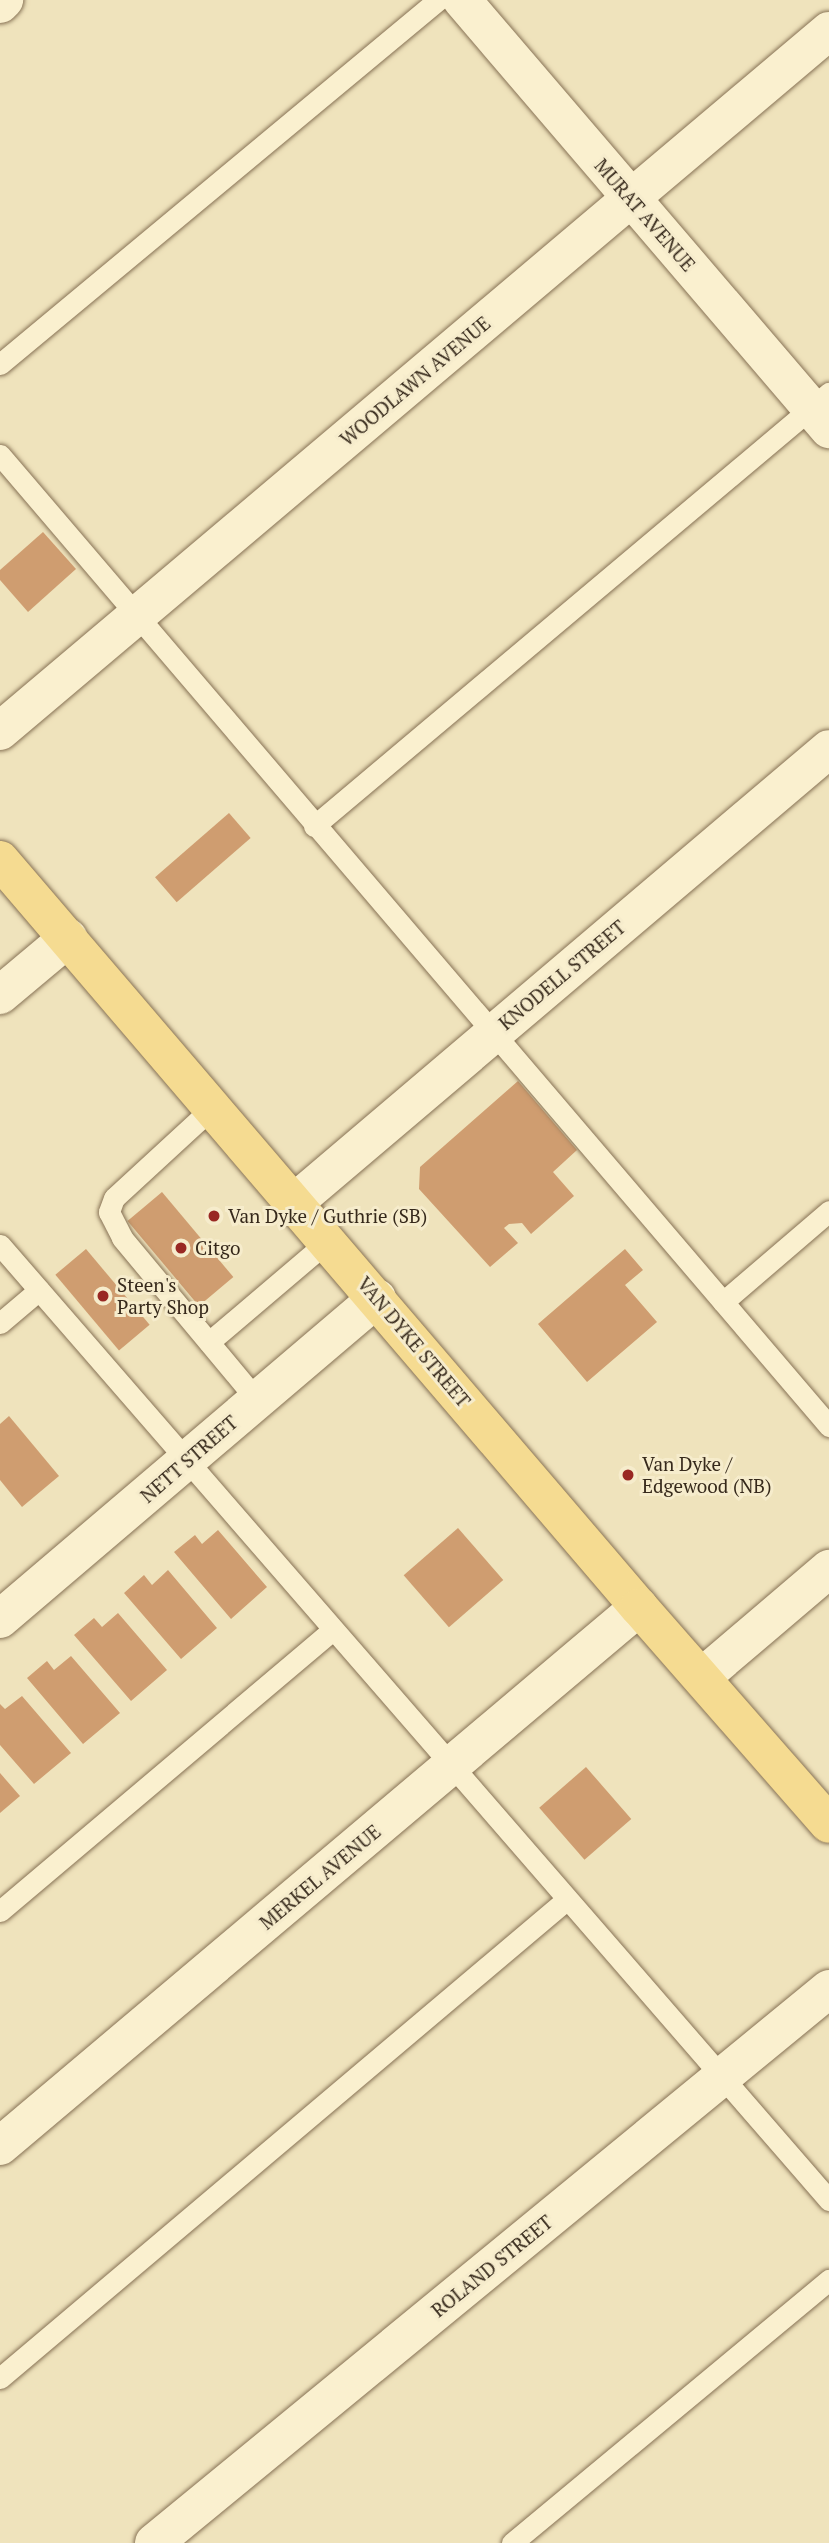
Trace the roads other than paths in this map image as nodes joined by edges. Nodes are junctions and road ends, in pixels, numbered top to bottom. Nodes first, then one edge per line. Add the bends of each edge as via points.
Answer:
1 (4, 0) edge
2 (438, 0) edge
3 (462, 0) edge
4 (0, 4) edge
5 (829, 31) edge
6 (631, 198) junction
7 (0, 364) edge
8 (823, 410) edge
9 (0, 456) edge
10 (135, 616) junction
11 (0, 731) edge
12 (829, 749) edge
13 (314, 826) junction
14 (0, 860) edge
15 (68, 938) junction
16 (0, 995) edge
17 (493, 1034) junction
18 (213, 1107) junction
19 (295, 1202) junction
20 (829, 1212) edge
21 (328, 1241) junction
22 (0, 1245) edge
23 (39, 1290) junction
24 (377, 1298) junction
25 (723, 1302) junction
26 (0, 1323) edge
27 (209, 1342) junction
28 (257, 1400) junction
29 (829, 1426) edge
30 (188, 1460) junction
31 (829, 1569) edge
32 (639, 1607) junction
33 (0, 1619) edge
34 (333, 1630) junction
35 (702, 1677) junction
36 (451, 1766) junction
37 (829, 1824) edge
38 (566, 1900) junction
39 (0, 1911) edge
40 (829, 1989) edge
41 (721, 2077) junction
42 (0, 2147) edge
43 (829, 2200) edge
44 (829, 2280) edge
45 (0, 2378) edge
46 (154, 2543) edge
47 (512, 2543) edge

1 - 4 street
2 - 7 lane
3 - 6 street, MURAT AVENUE
5 - 6 street, WOODLAWN AVENUE
6 - 8 street, MURAT AVENUE
6 - 10 street, WOODLAWN AVENUE
8 - 13 lane
9 - 10 lane
10 - 11 street, WOODLAWN AVENUE
10 - 13 lane
12 - 17 street, KNODELL STREET
13 - 17 lane
14 - 15 main road, VAN DYKE STREET
15 - 16 street
15 - 18 main road, VAN DYKE STREET
17 - 19 street, KNODELL STREET
17 - 25 lane
18 - 19 main road, VAN DYKE STREET
18 - 27 lane via 114,1198 109,1212 122,1238
19 - 21 main road, VAN DYKE STREET
20 - 25 lane
21 - 24 main road, VAN DYKE STREET
21 - 27 lane
22 - 23 lane
23 - 26 lane
23 - 30 lane
24 - 28 street, NETT STREET
24 - 32 main road, VAN DYKE STREET
25 - 29 lane
27 - 28 lane
28 - 30 street, NETT STREET
30 - 33 street, NETT STREET
30 - 34 lane
31 - 35 street
32 - 35 main road, VAN DYKE STREET
32 - 36 street, MERKEL AVENUE
34 - 36 lane
34 - 39 lane
35 - 37 main road, VAN DYKE STREET
36 - 38 lane
36 - 42 street, MERKEL AVENUE
38 - 41 lane
38 - 45 lane
40 - 41 street, ROLAND STREET
41 - 43 lane
41 - 46 street, ROLAND STREET
44 - 47 lane

